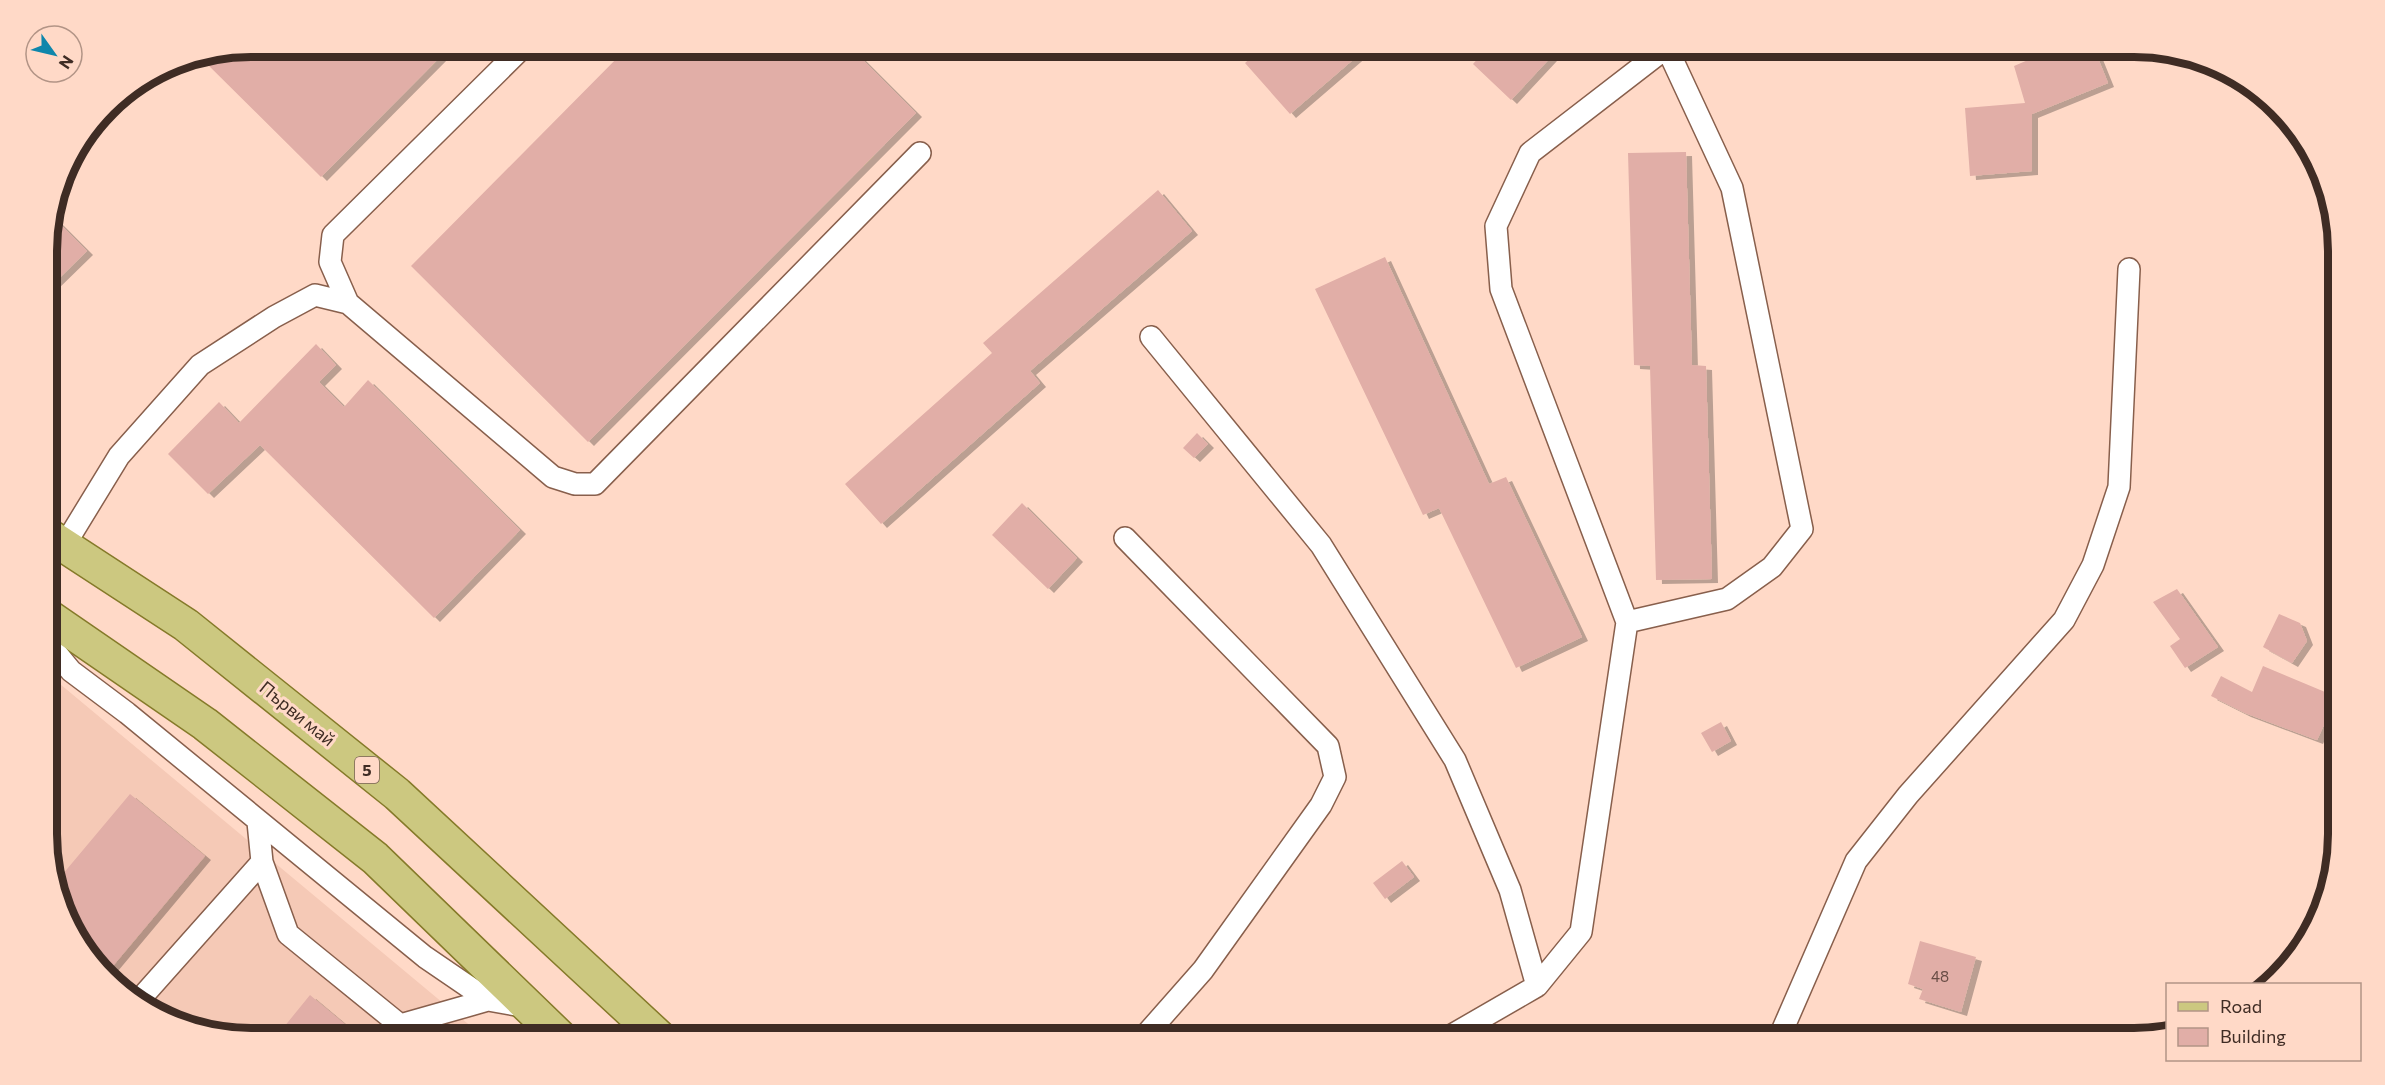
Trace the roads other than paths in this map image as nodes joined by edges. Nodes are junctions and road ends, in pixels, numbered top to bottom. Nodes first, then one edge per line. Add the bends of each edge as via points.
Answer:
1 (513, 57) edge
2 (1653, 57) edge
3 (1671, 57) edge
4 (920, 153) dead end
5 (2129, 269) dead end
6 (348, 303) junction
7 (1151, 336) dead end
8 (1125, 538) dead end
9 (57, 540) edge
10 (57, 542) edge
11 (57, 622) edge
12 (1627, 622) junction
13 (57, 654) edge
14 (258, 822) junction
15 (262, 862) junction
16 (1537, 986) junction
17 (144, 995) edge
18 (488, 1000) junction
19 (528, 1007) junction
20 (550, 1028) edge
21 (649, 1028) edge
22 (1152, 1028) edge
23 (1465, 1028) edge
24 (1783, 1028) edge

1 - 6 lane via 333,236 330,262
2 - 12 lane via 1530,153 1496,226 1501,289
3 - 12 lane via 1732,188 1802,529 1772,567 1727,599
4 - 6 lane via 595,484 575,484 553,477
5 - 24 lane via 2120,487 2093,565 2064,620 1908,795 1856,861
6 - 9 lane via 315,295 200,365 119,456
7 - 16 lane via 1321,544 1455,760 1510,890
8 - 22 lane via 1328,746 1335,777 1321,805 1203,970
10 - 21 main road, Първи май / 5 via 186,625 397,794
11 - 19 main road via 205,724 375,858
12 - 16 lane via 1581,932
13 - 14 lane via 71,671 128,713
14 - 15 lane
14 - 18 lane via 425,957
15 - 17 lane
15 - 18 lane via 288,934 400,1024
16 - 23 lane
18 - 19 lane
19 - 20 main road

